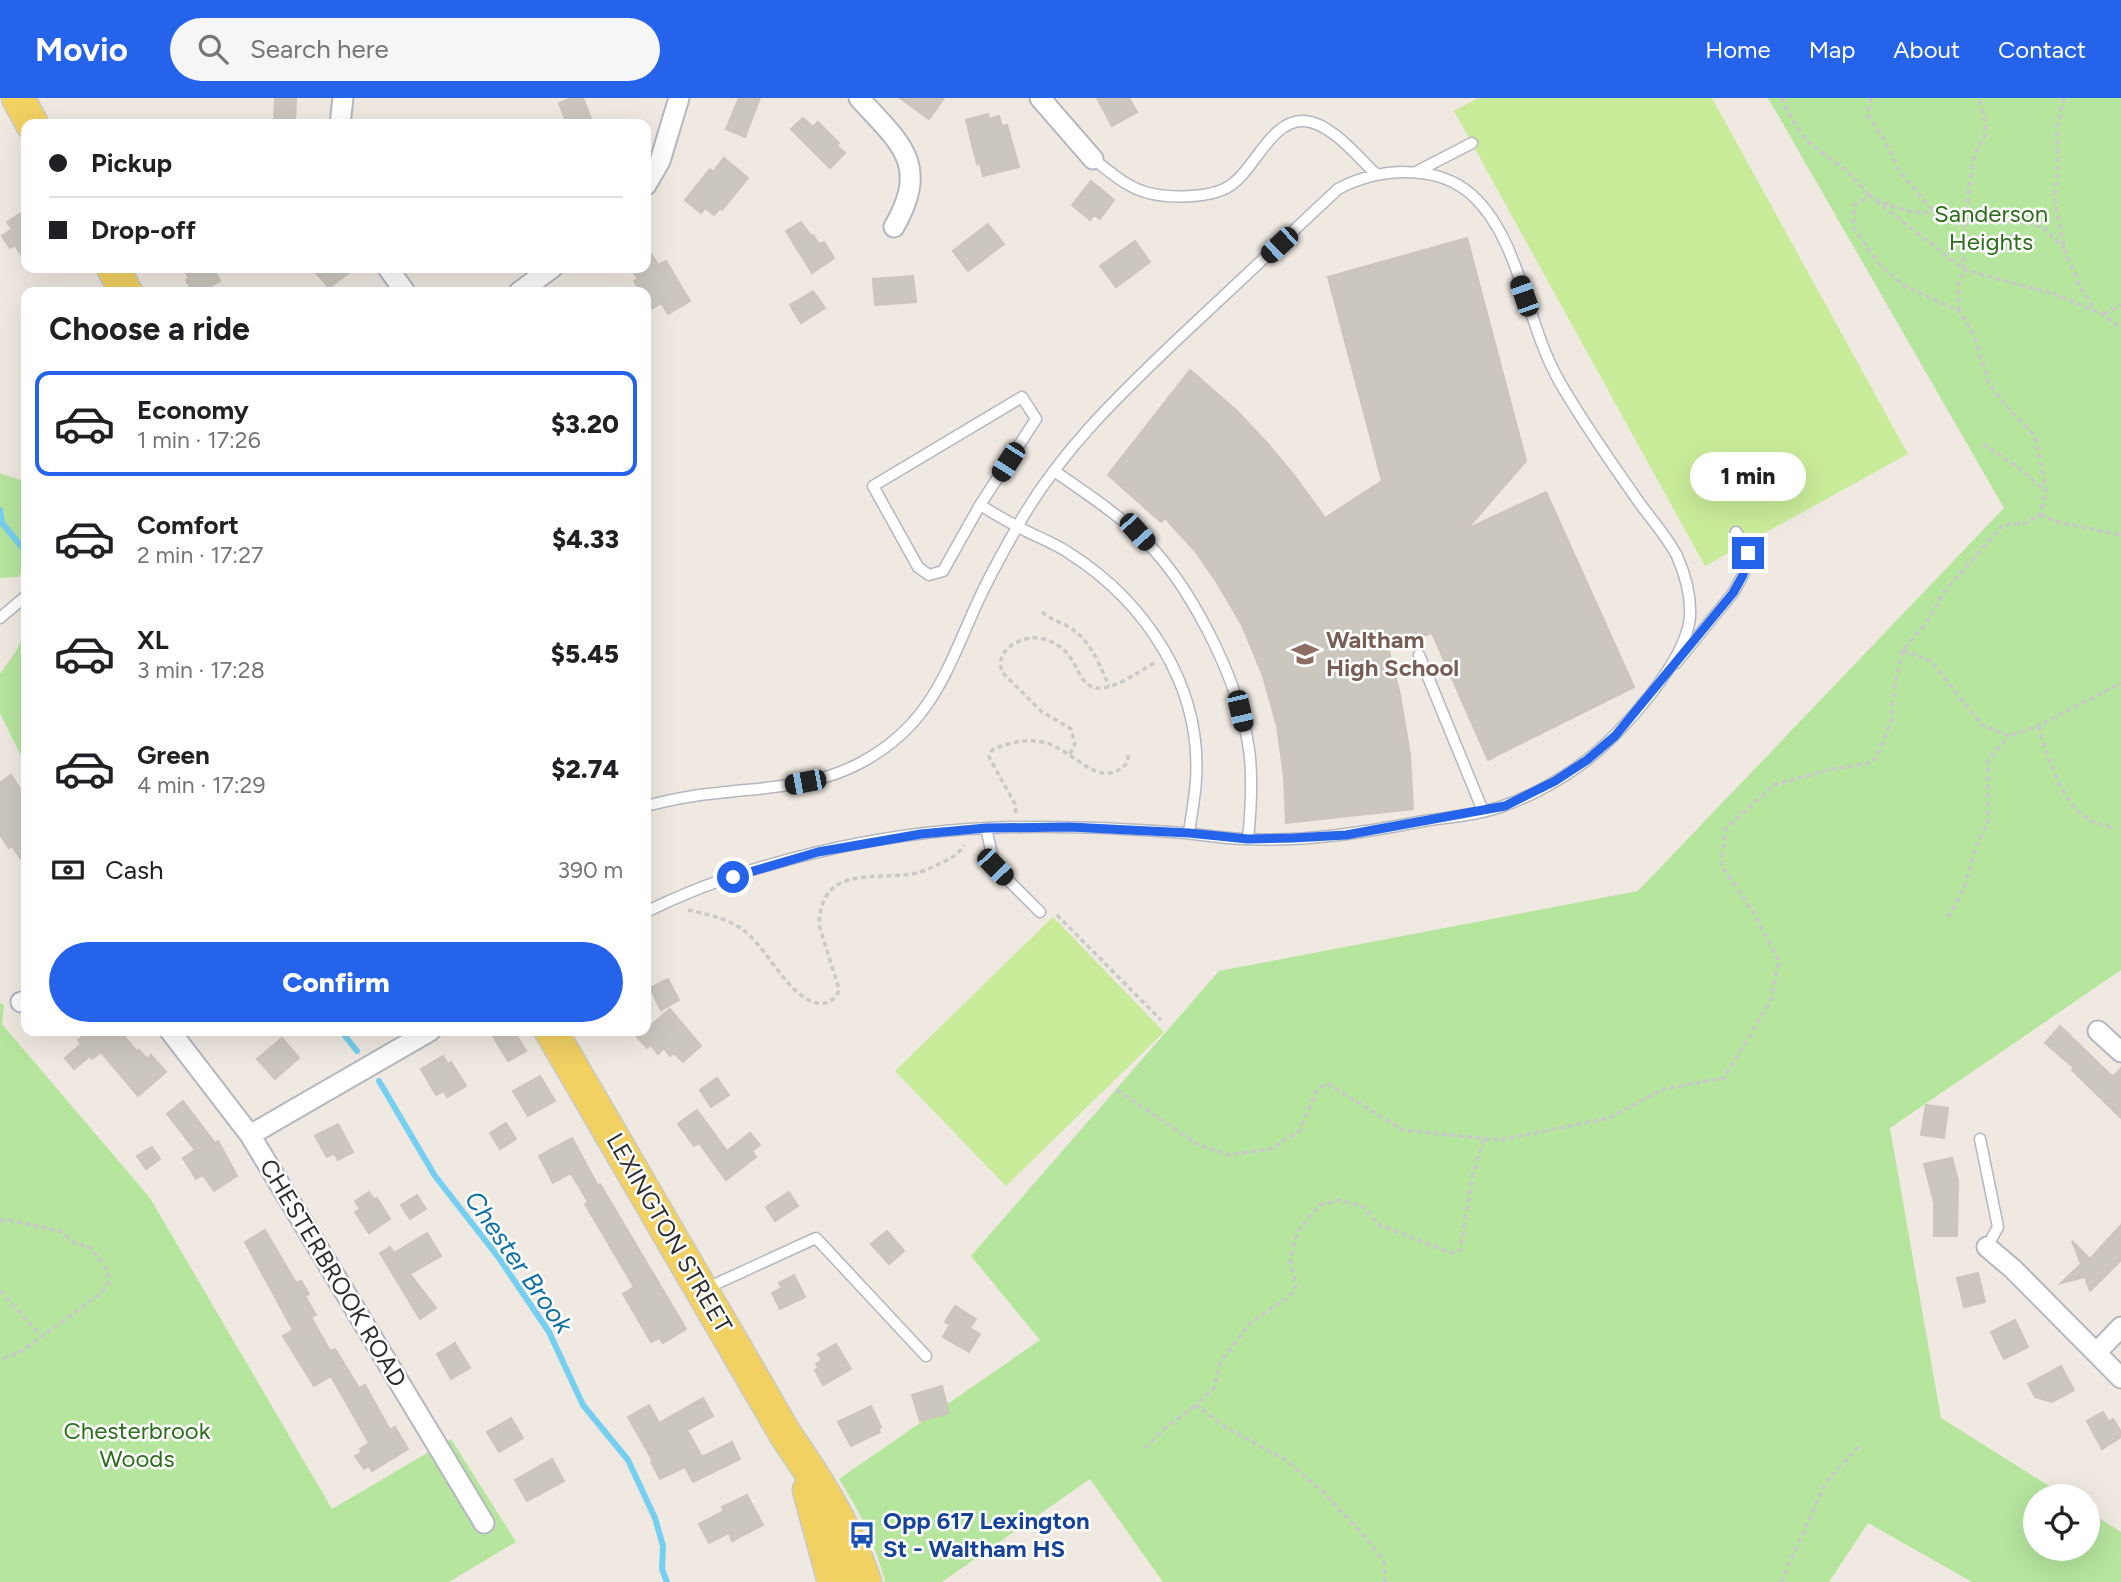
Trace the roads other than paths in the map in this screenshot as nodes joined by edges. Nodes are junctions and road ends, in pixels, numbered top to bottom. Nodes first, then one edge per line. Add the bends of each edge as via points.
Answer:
1 (18, 98) edge
2 (343, 98) edge
3 (679, 98) edge
4 (859, 98) edge
5 (1040, 98) edge
6 (29, 119) edge
7 (341, 119) edge
8 (1472, 143) dead end
9 (1093, 159) joint
10 (1416, 172) junction
11 (1377, 174) junction
12 (651, 176) edge
13 (894, 227) dead end
14 (545, 273) edge
15 (526, 287) edge
16 (1054, 471) junction
17 (980, 505) junction
18 (1017, 527) junction
19 (1736, 532) dead end
20 (21, 600) edge
21 (0, 618) edge
22 (1419, 655) dead end
23 (1669, 671) junction
24 (651, 805) edge
25 (1483, 811) junction
26 (986, 828) junction
27 (1189, 833) junction
28 (1248, 839) junction
29 (651, 910) edge
30 (1040, 912) dead end
31 (2098, 1031) dead end
32 (174, 1036) edge
33 (421, 1036) edge
34 (554, 1036) edge
35 (2121, 1052) edge
36 (250, 1135) junction
37 (1980, 1139) dead end
38 (1987, 1247) joint
39 (703, 1290) junction
40 (2121, 1327) edge
41 (2096, 1353) junction
42 (926, 1356) dead end
43 (2121, 1378) edge
44 (787, 1437) junction
45 (484, 1523) dead end
46 (834, 1582) edge
47 (865, 1582) edge

1 - 6 main road
2 - 7 street
3 - 12 street
4 - 13 street via 897,139 907,157 912,176 906,206
5 - 9 street
8 - 10 lane
9 - 11 lane via 1142,191 1167,197 1197,195 1230,186 1276,132 1303,120 1328,129
10 - 11 lane
10 - 23 lane via 1451,181 1471,194 1493,219 1558,379 1676,555 1688,591 1690,620
11 - 16 lane via 1338,189 1123,392
14 - 15 street
16 - 18 lane
16 - 28 lane via 1137,532 1175,575 1209,635 1236,692 1249,750
17 - 17 lane via 1035,419 1022,397 873,486 918,567 929,575 943,571
17 - 18 lane
18 - 24 lane via 940,687 892,742 827,778
18 - 27 lane via 1068,552 1111,583 1168,653 1193,730 1196,778
19 - 23 lane via 1748,553 1743,575
20 - 21 lane
22 - 25 lane
23 - 25 lane via 1615,736 1587,760 1505,806
25 - 28 lane via 1346,835
26 - 27 lane
26 - 29 lane via 900,836 818,852 733,877
26 - 30 lane via 995,867
27 - 28 lane
31 - 35 street
32 - 36 street, CHESTERBROOK ROAD
33 - 36 street
34 - 39 main road, LEXINGTON STREET
36 - 45 street, CHESTERBROOK ROAD
37 - 38 lane via 1998,1227
38 - 41 street
39 - 42 lane via 816,1238
39 - 44 main road, LEXINGTON STREET
40 - 41 street
41 - 43 street
44 - 46 main road, LEXINGTON STREET via 815,1509
44 - 47 main road, LEXINGTON STREET via 840,1519

